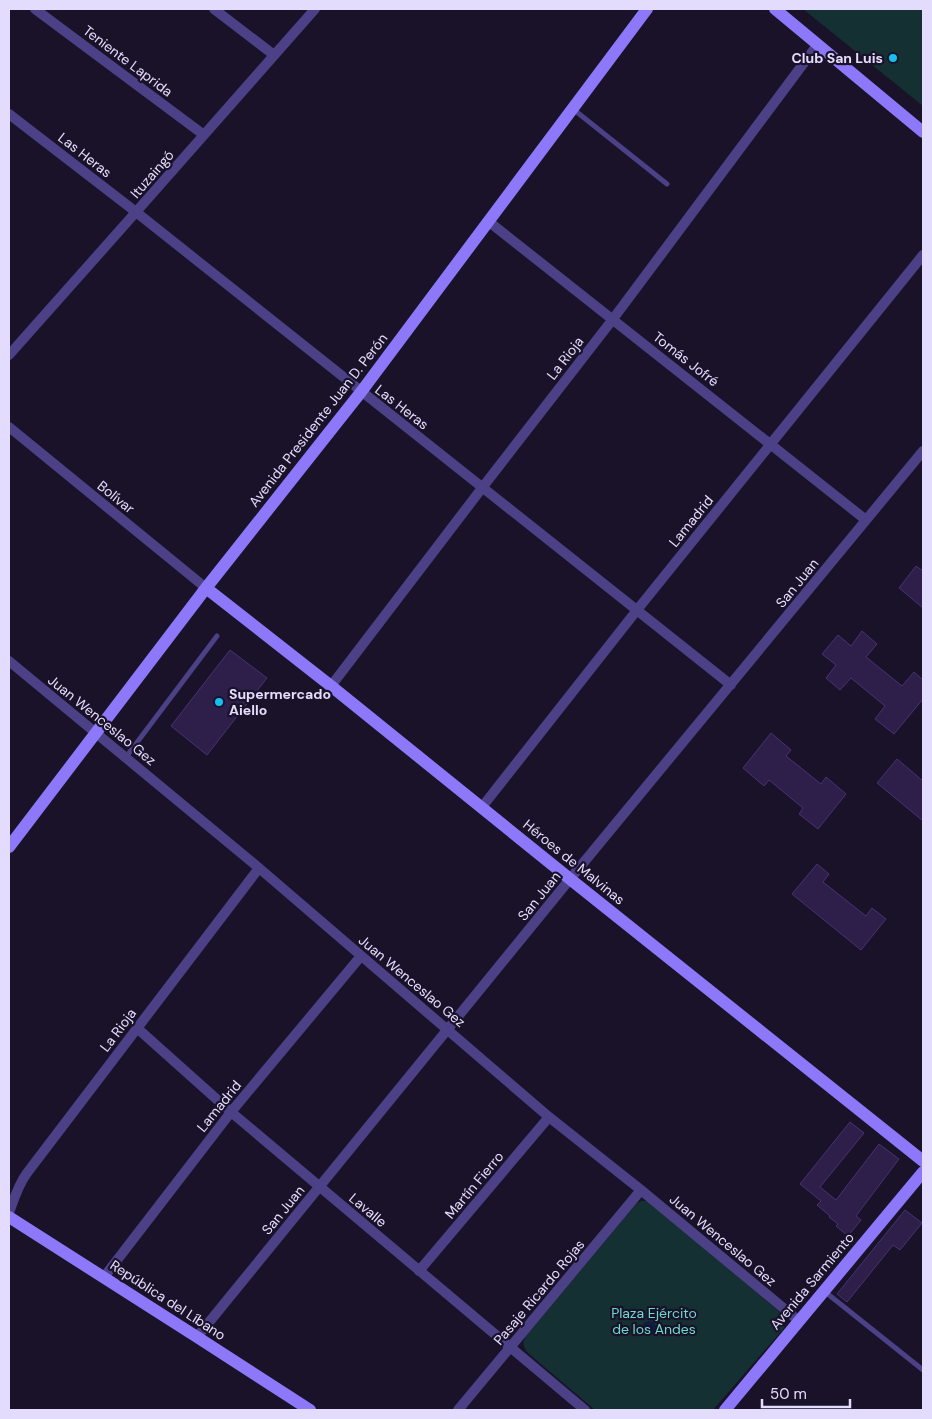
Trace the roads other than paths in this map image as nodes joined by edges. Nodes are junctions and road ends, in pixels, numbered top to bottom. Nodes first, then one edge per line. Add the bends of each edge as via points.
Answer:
1 (35, 9) edge
2 (214, 9) edge
3 (315, 9) edge
4 (647, 9) edge
5 (775, 9) edge
6 (818, 44) junction
7 (274, 55) junction
8 (572, 109) junction
9 (9, 114) edge
10 (923, 132) edge
11 (204, 135) junction
12 (667, 184) dead end
13 (136, 212) junction
14 (488, 221) junction
15 (923, 255) edge
16 (613, 319) junction
17 (9, 355) edge
18 (361, 392) junction
19 (9, 427) edge
20 (770, 444) junction
21 (923, 451) edge
22 (482, 488) junction
23 (866, 520) junction
24 (206, 588) junction
25 (636, 610) junction
26 (217, 636) dead end
27 (9, 660) edge
28 (731, 685) junction
29 (331, 686) junction
30 (96, 732) junction
31 (126, 757) junction
32 (482, 806) junction
33 (9, 847) edge
34 (260, 868) junction
35 (570, 879) junction
36 (361, 956) junction
37 (136, 1028) junction
38 (448, 1030) junction
39 (231, 1112) junction
40 (549, 1117) junction
41 (923, 1161) edge
42 (923, 1172) edge
43 (320, 1187) junction
44 (641, 1190) junction
45 (9, 1215) edge
46 (419, 1271) junction
47 (104, 1277) junction
48 (824, 1290) junction
49 (799, 1321) junction
50 (197, 1336) junction
51 (510, 1348) junction
52 (923, 1370) edge
53 (310, 1410) edge
54 (458, 1410) edge
55 (585, 1410) edge
56 (725, 1410) edge

1 - 11 street, Teniente Laprida
2 - 7 street
3 - 7 street, Ituzaingó
4 - 8 main road, Avenida Presidente Juan D. Perón
5 - 6 main road
6 - 10 main road
6 - 16 street, La Rioja
7 - 11 street, Ituzaingó
8 - 12 lane
8 - 14 main road, Avenida Presidente Juan D. Perón
9 - 13 street, Las Heras
11 - 13 street, Ituzaingó
13 - 17 street, Ituzaingó
13 - 18 street, Las Heras
14 - 16 street, Tomás Jofré
14 - 18 main road, Avenida Presidente Juan D. Perón
15 - 20 street, Lamadrid
16 - 20 street, Tomás Jofré
16 - 22 street, La Rioja
18 - 22 street, Las Heras
18 - 24 main road, Avenida Presidente Juan D. Perón
19 - 24 street, Bolívar
20 - 23 street, Tomás Jofré
20 - 25 street, Lamadrid
21 - 23 street, San Juan
22 - 25 street, Las Heras
22 - 29 street, La Rioja
23 - 28 street, San Juan
24 - 29 main road, Héroes de Malvinas
24 - 30 main road, Avenida Presidente Juan D. Perón
25 - 28 street, Las Heras
25 - 32 street, Lamadrid
26 - 31 lane
27 - 30 street, Juan Wenceslao Gez
28 - 35 street, San Juan
29 - 32 main road, Héroes de Malvinas
30 - 31 street, Juan Wenceslao Gez
30 - 33 main road, Avenida Presidente Juan D. Perón
31 - 34 street, Juan Wenceslao Gez
32 - 35 main road, Héroes de Malvinas
34 - 36 street, Juan Wenceslao Gez
34 - 37 street, La Rioja
35 - 38 street, San Juan
35 - 41 main road, Héroes de Malvinas
36 - 38 street, Juan Wenceslao Gez
36 - 39 street, Lamadrid
37 - 39 street, Lavalle
37 - 45 street, La Rioja via 21,1182
38 - 40 street, Juan Wenceslao Gez
38 - 43 street, San Juan
39 - 43 street, Lavalle
39 - 47 street, Lamadrid
40 - 44 street, Juan Wenceslao Gez
40 - 46 street, Martín Fierro
42 - 48 main road, Avenida Sarmiento
43 - 46 street, Lavalle
43 - 50 street, San Juan
44 - 49 street, Juan Wenceslao Gez
44 - 51 street, Pasaje Ricardo Rojas
45 - 47 main road, República del Líbano
46 - 51 street, Lavalle
47 - 50 main road, República del Líbano
48 - 49 main road, Avenida Sarmiento
48 - 52 lane
49 - 56 main road, Avenida Sarmiento
50 - 53 main road, República del Líbano
51 - 54 street, Pasaje Ricardo Rojas
51 - 55 street, Lavalle

